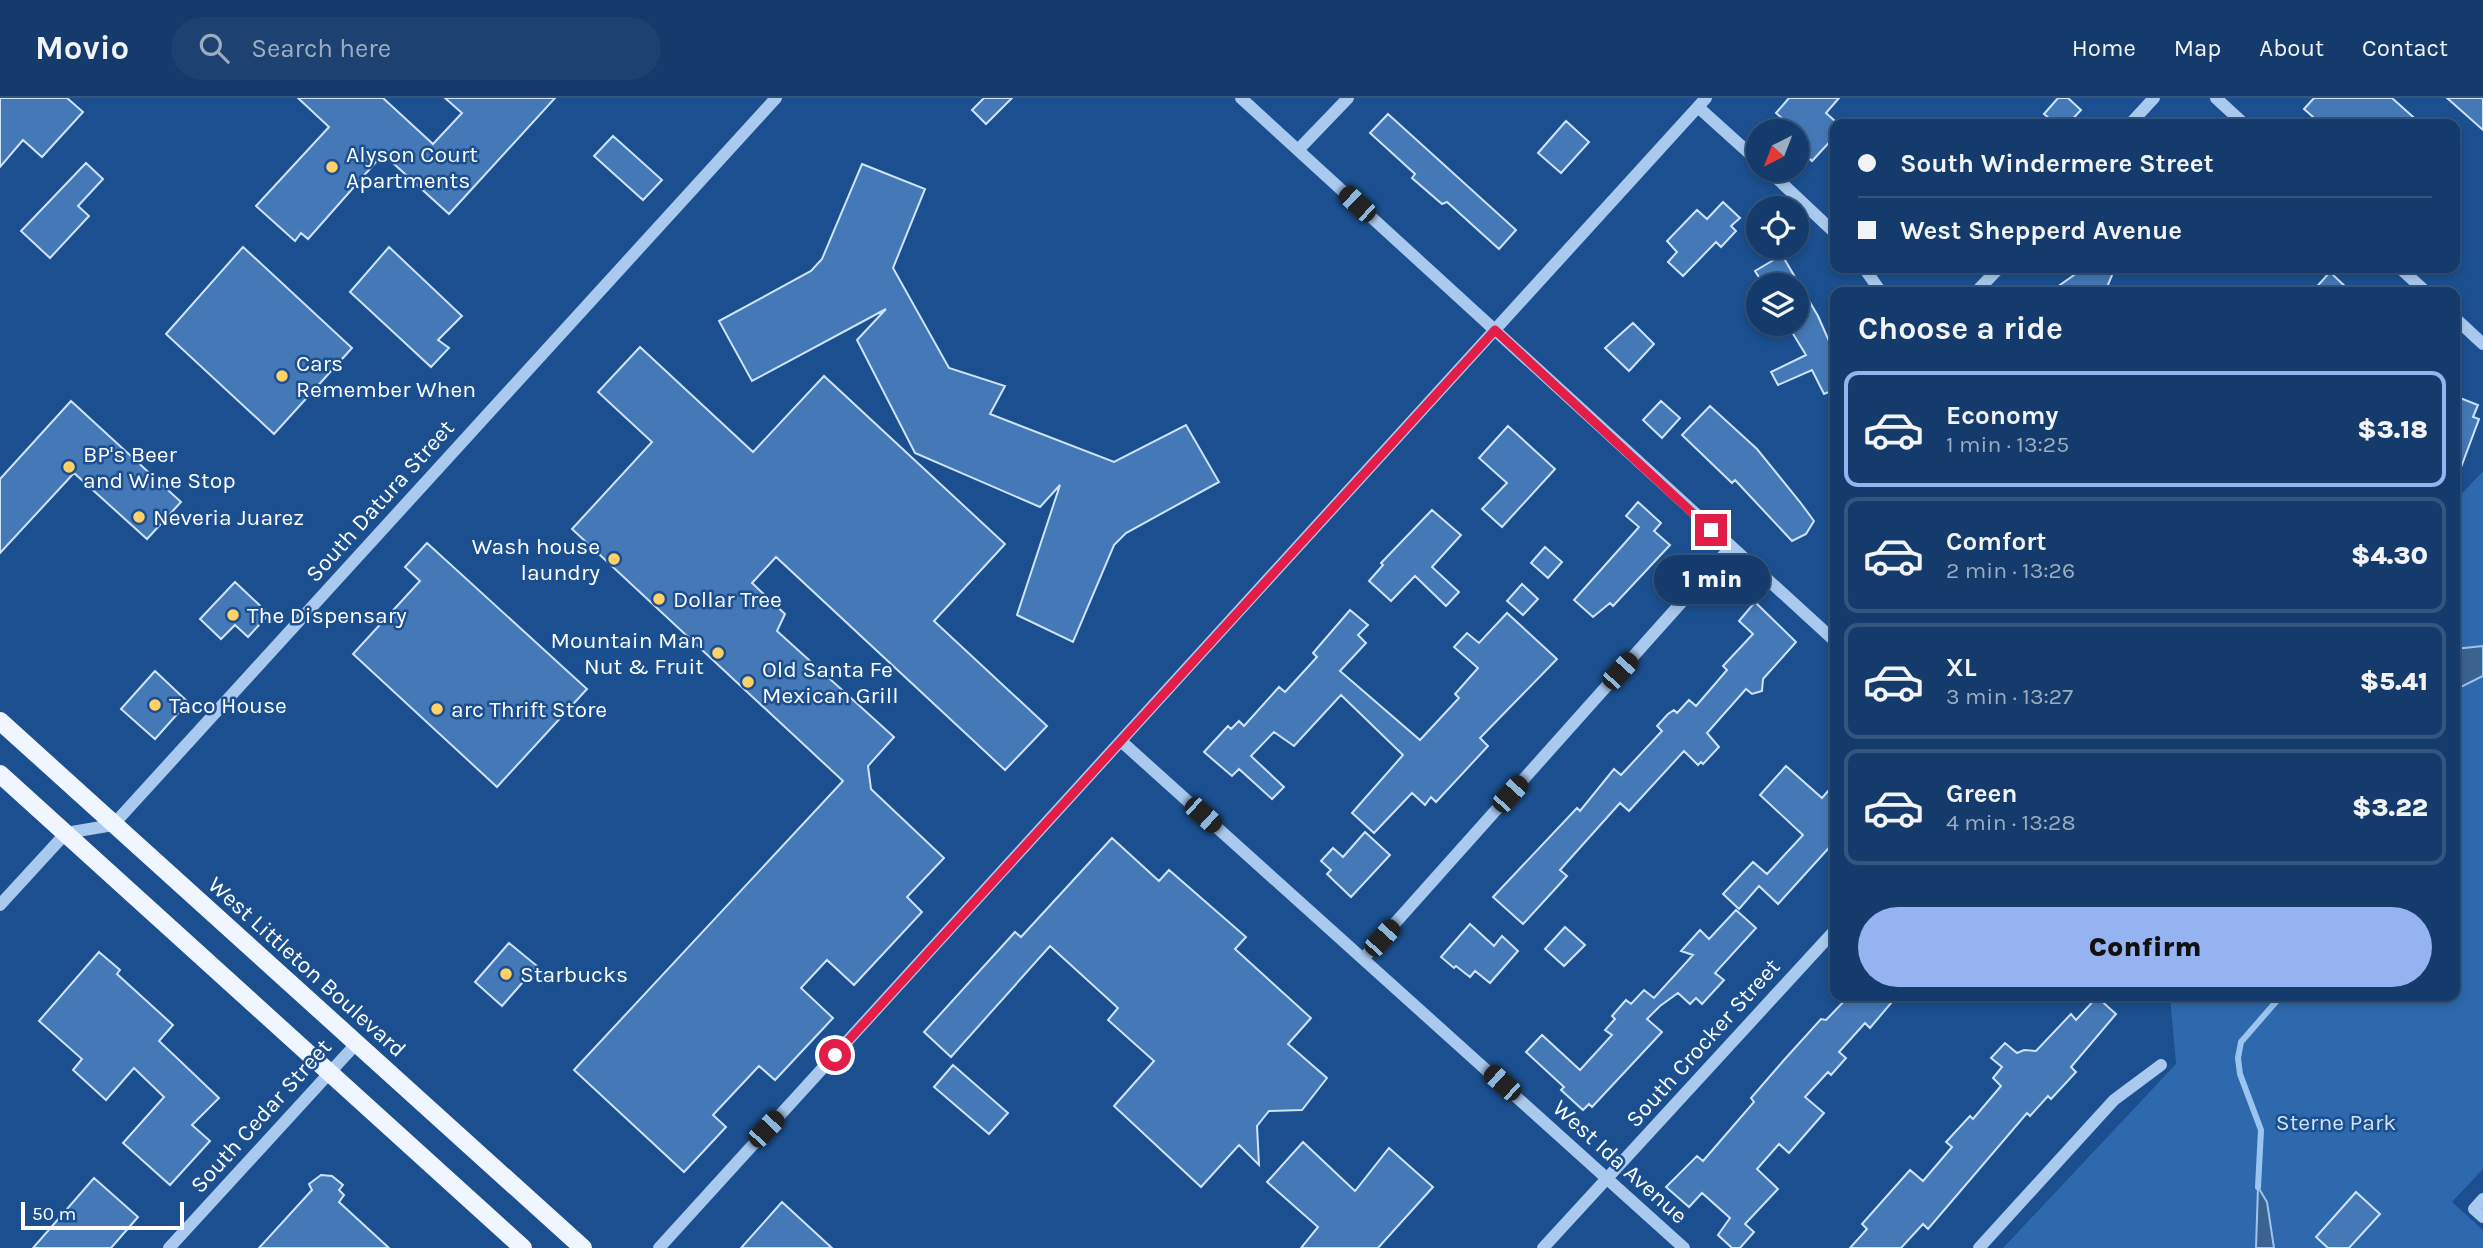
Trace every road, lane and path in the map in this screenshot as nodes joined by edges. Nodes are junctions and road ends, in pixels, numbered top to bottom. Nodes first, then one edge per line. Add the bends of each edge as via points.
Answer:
1 (776, 98) edge
2 (1241, 98) edge
3 (1348, 98) edge
4 (2154, 98) edge
5 (2216, 98) edge
6 (1702, 102) edge
7 (2135, 119) edge
8 (2239, 119) edge
9 (1746, 148) edge
10 (1298, 150) junction
11 (1781, 182) edge
12 (1830, 228) edge
13 (1994, 273) edge
14 (2405, 273) edge
15 (1981, 287) edge
16 (2417, 287) edge
17 (2460, 323) edge
18 (1495, 330) junction
19 (2483, 344) edge
20 (1730, 548) junction
21 (1830, 637) edge
22 (0, 721) edge
23 (1122, 742) junction
24 (0, 774) edge
25 (113, 825) junction
26 (66, 833) junction
27 (0, 905) edge
28 (1830, 936) edge
29 (1363, 959) junction
30 (356, 1044) junction
31 (2161, 1065) dead end
32 (330, 1072) junction
33 (1608, 1178) junction
34 (169, 1248) edge
35 (523, 1248) edge
36 (583, 1248) edge
37 (659, 1248) edge
38 (1544, 1248) edge
39 (1684, 1248) edge
40 (1979, 1248) edge

1 - 25 street, South Datura Street
2 - 10 street
3 - 10 street
4 - 7 street
5 - 8 street
6 - 9 street
6 - 18 street
10 - 18 street
11 - 12 street
13 - 15 street
14 - 16 street
17 - 19 street
18 - 20 street
18 - 23 street
20 - 21 street
20 - 29 street
22 - 25 main road, West Littleton Boulevard
23 - 29 street, West Ida Avenue
23 - 37 street
24 - 26 main road
25 - 26 street
25 - 30 main road, West Littleton Boulevard
26 - 27 street
26 - 32 main road
28 - 33 street, South Crocker Street
29 - 33 street, West Ida Avenue
30 - 32 street, South Cedar Street
30 - 36 main road, West Littleton Boulevard
31 - 40 street via 2115,1100
32 - 34 street, South Cedar Street
32 - 35 main road
33 - 38 street, South Crocker Street
33 - 39 street, West Ida Avenue

